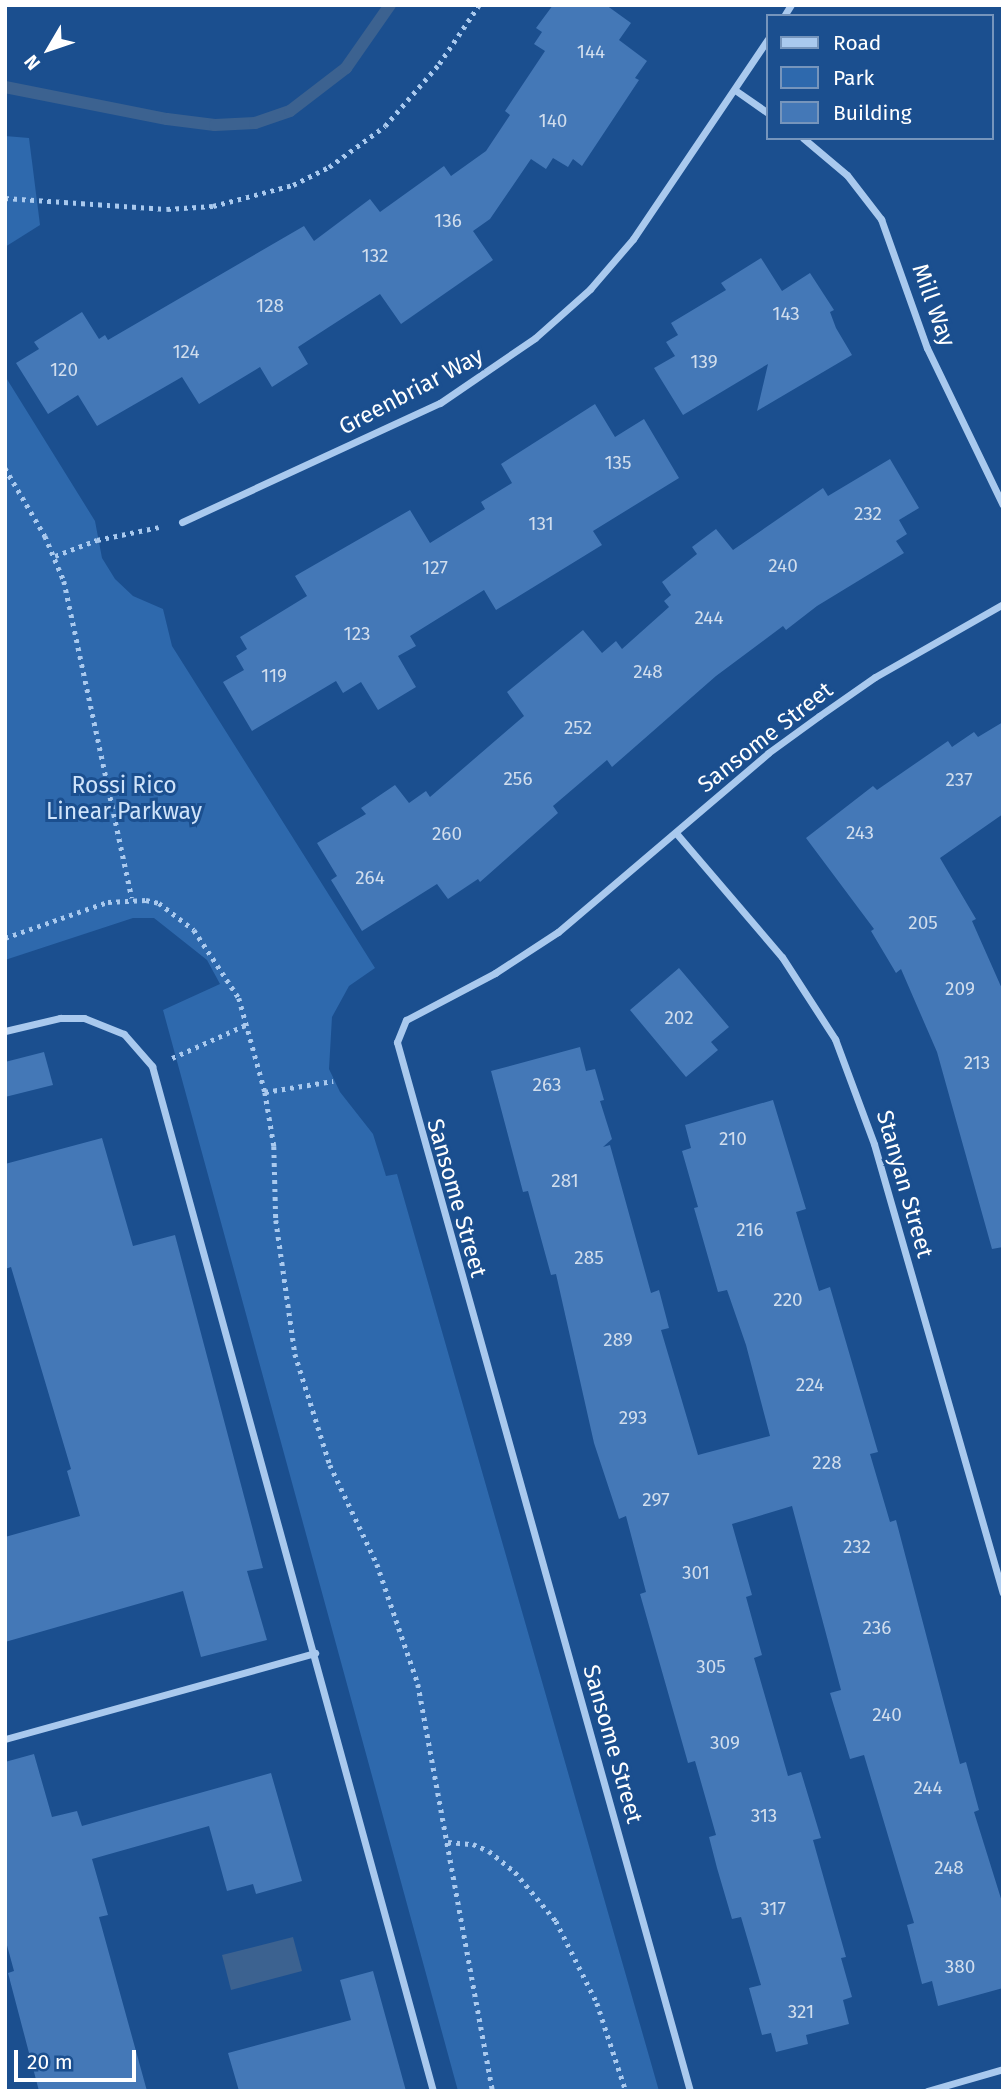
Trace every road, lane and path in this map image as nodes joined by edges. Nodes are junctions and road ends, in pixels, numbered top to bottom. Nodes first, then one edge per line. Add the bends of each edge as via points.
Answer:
1 (479, 5) edge
2 (766, 42) edge
3 (735, 90) junction
4 (766, 112) edge
5 (805, 140) edge
6 (5, 198) edge
7 (5, 468) edge
8 (1003, 505) edge
9 (182, 522) joint
10 (55, 556) junction
11 (1003, 604) edge
12 (676, 833) junction
13 (132, 898) junction
14 (5, 937) edge
15 (248, 1024) junction
16 (5, 1031) edge
17 (152, 1066) junction
18 (333, 1081) dead end
19 (265, 1092) junction
20 (1003, 1593) edge
21 (315, 1653) junction
22 (5, 1739) edge
23 (448, 1842) junction
24 (1003, 2069) edge
25 (433, 2091) edge
26 (493, 2091) edge
27 (626, 2091) edge
28 (690, 2091) edge
29 (927, 2091) edge

1 - 6 path via 439,64 385,126 329,167 293,185 213,206 167,209
2 - 3 street, Greenbriar Way
3 - 4 street
3 - 9 street, Greenbriar Way via 612,264 563,314 504,363 396,425
5 - 8 street, Mill Way via 847,175 881,219 927,348
7 - 10 path
9 - 10 path via 97,540
10 - 13 path via 77,633
11 - 12 street, Sansome Street via 875,677 819,716 768,753
12 - 20 street, Stanyan Street via 782,957 835,1039 874,1144
12 - 28 street, Sansome Street via 527,954 406,1020 397,1042
13 - 14 path via 80,910
13 - 15 path via 159,904 194,930 227,974
15 - 17 path
15 - 19 path
16 - 17 street via 61,1018 84,1018 124,1034
17 - 21 street
18 - 19 path
19 - 23 path via 295,1354 330,1465 377,1564 418,1684
21 - 22 street
21 - 25 street
23 - 26 path
23 - 27 path via 489,1851 536,1893 556,1921 597,2003
24 - 29 street

